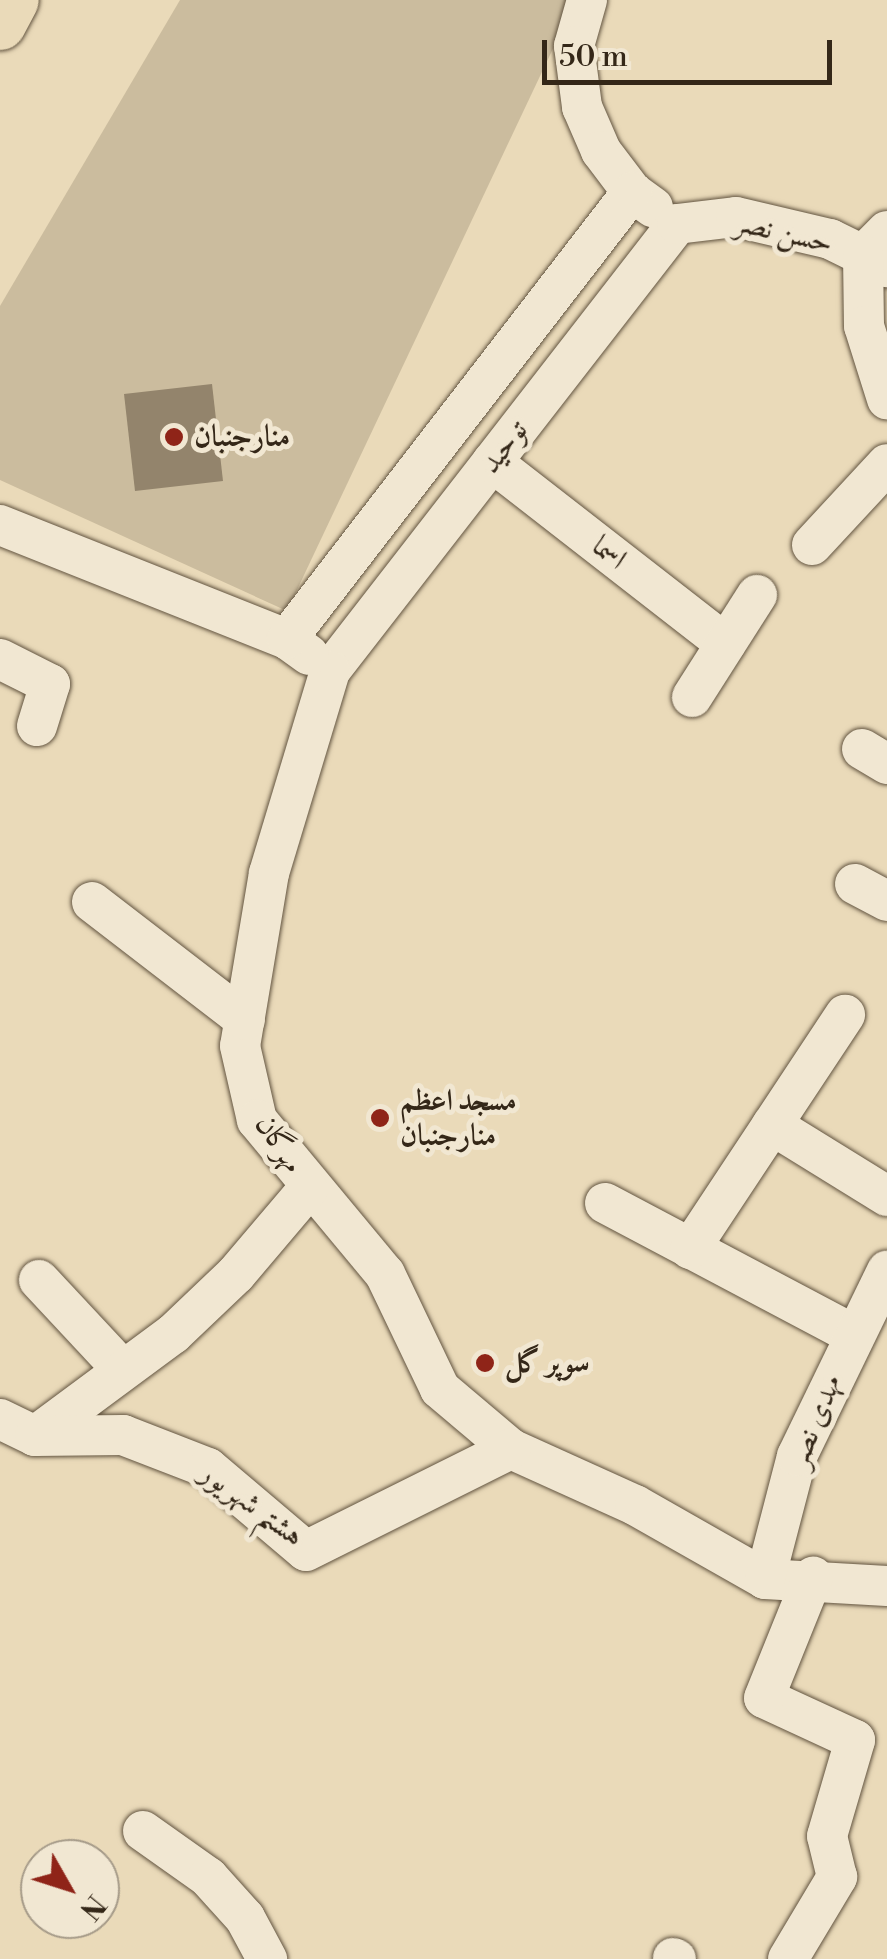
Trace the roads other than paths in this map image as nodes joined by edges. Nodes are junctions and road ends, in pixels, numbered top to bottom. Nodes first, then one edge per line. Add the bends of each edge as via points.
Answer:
1 (587, 0) edge
2 (632, 192) junction
3 (677, 224) junction
4 (879, 251) edge
5 (887, 399) edge
6 (492, 462) junction
7 (887, 464) edge
8 (0, 525) edge
9 (812, 545) dead end
10 (757, 595) dead end
11 (287, 639) junction
12 (726, 644) junction
13 (0, 659) edge
14 (330, 671) junction
15 (692, 697) dead end
16 (37, 726) dead end
17 (92, 902) dead end
18 (846, 1015) dead end
19 (245, 1020) junction
20 (772, 1124) junction
21 (308, 1189) junction
22 (887, 1196) edge
23 (605, 1204) dead end
24 (690, 1248) junction
25 (887, 1271) edge
26 (39, 1280) dead end
27 (852, 1334) junction
28 (122, 1368) junction
29 (18, 1428) edge
30 (511, 1449) junction
31 (813, 1577) junction
32 (765, 1578) junction
33 (887, 1586) edge
34 (144, 1831) dead end
35 (267, 1959) edge
36 (788, 1959) edge

1 - 2 street via 574,46 582,107 601,151
2 - 3 street
2 - 11 street, توحید
3 - 4 street, حسن نصر via 736,217
3 - 6 street, توحید
4 - 5 street via 864,326
6 - 12 street, اسما
6 - 14 street, توحید
7 - 9 street
8 - 11 street
10 - 12 street
11 - 14 street
12 - 15 street
13 - 16 street via 50,684
14 - 19 street, مهرگان via 269,873
17 - 19 street
18 - 20 street
19 - 21 street, مهرگان via 240,1046 257,1120
20 - 22 street
20 - 24 street
21 - 28 street, هشتم شهریور via 236,1274 173,1334
21 - 30 street, مهرگان via 385,1274 440,1390
23 - 24 street
24 - 27 street
25 - 27 street, مهدی نصر
26 - 28 street
27 - 32 street, مهدی نصر via 797,1456
28 - 29 street, هشتم شهریور
29 - 30 street, هشتم شهریور via 123,1435 208,1468 306,1550
30 - 32 street, مهرگان via 635,1505
31 - 32 street
31 - 33 street
31 - 36 street via 764,1698 855,1740 827,1836 838,1878
34 - 35 street via 208,1877 245,1918

